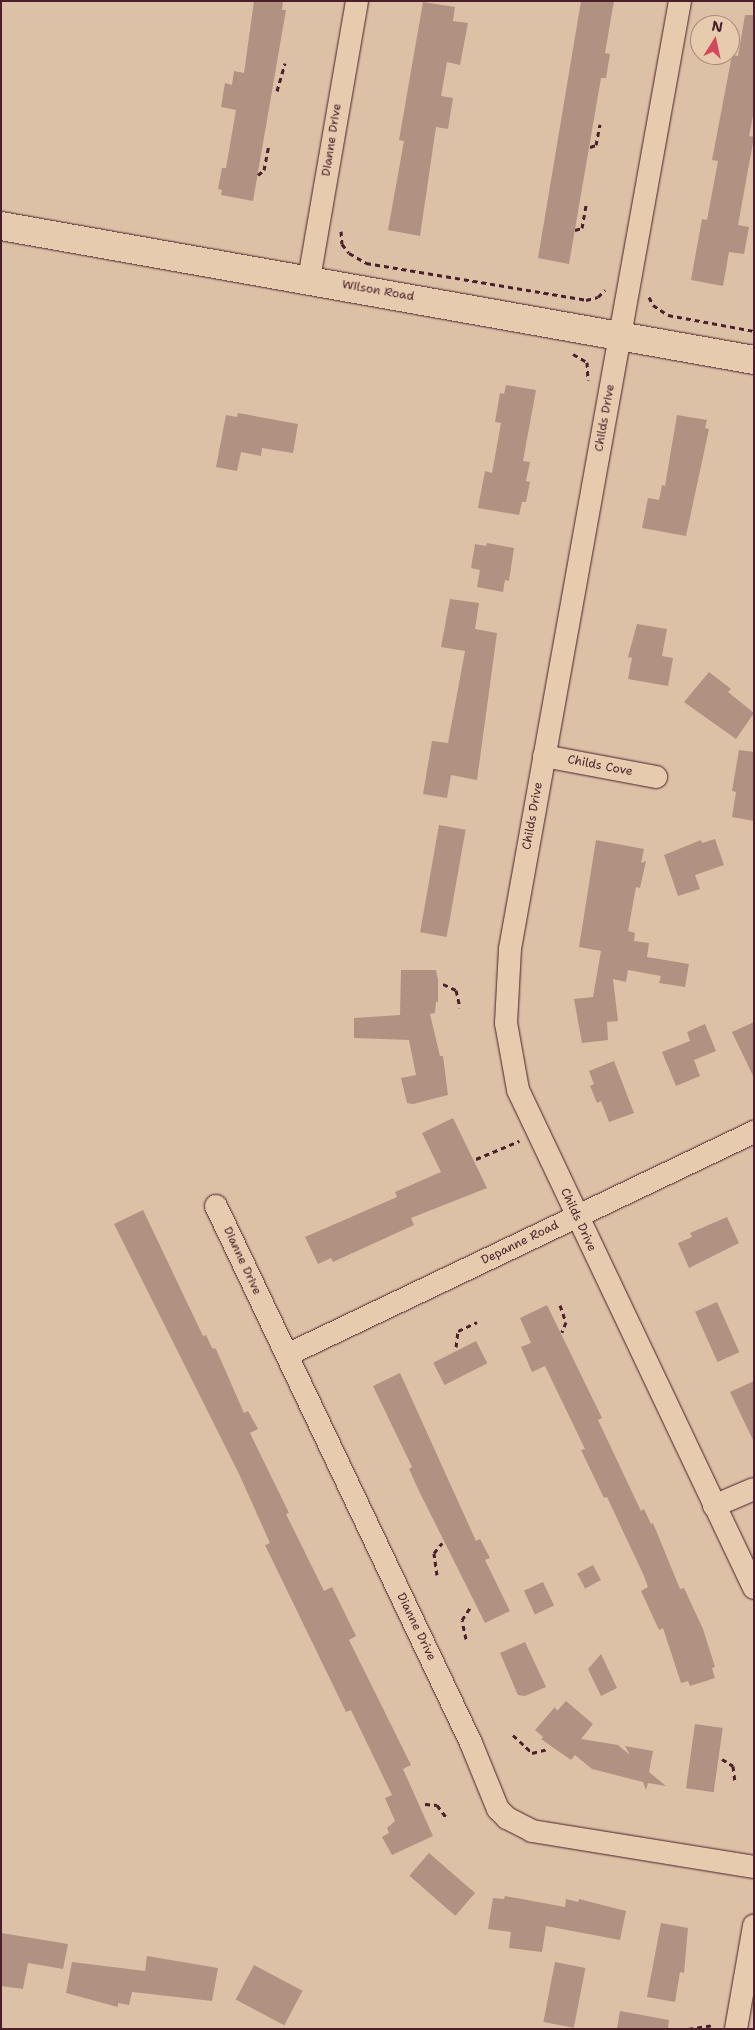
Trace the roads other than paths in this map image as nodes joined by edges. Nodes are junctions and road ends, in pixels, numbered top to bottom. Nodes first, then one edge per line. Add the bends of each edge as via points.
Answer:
1 (357, 1) edge
2 (680, 1) edge
3 (1, 226) edge
4 (309, 279) junction
5 (620, 335) junction
6 (754, 360) edge
7 (544, 756) junction
8 (656, 777) dead end
9 (754, 1132) edge
10 (216, 1206) dead end
11 (576, 1217) junction
12 (287, 1355) junction
13 (754, 1489) edge
14 (714, 1506) junction
15 (754, 1588) edge
16 (754, 1867) edge
17 (754, 1926) edge
18 (729, 2028) edge

1 - 4 street, Dianne Drive
2 - 5 street, Childs Drive
3 - 4 street, Wilson Road
4 - 5 street, Wilson Road
5 - 6 street, Wilson Road
5 - 7 street, Childs Drive
7 - 8 street, Childs Cove
7 - 11 street, Childs Drive via 506,978 506,1023 513,1072
9 - 11 street, Depanne Road
10 - 12 street, Dianne Drive
11 - 12 street, Depanne Road
11 - 14 street, Childs Drive
12 - 16 street, Dianne Drive via 475,1750 498,1809 507,1818 532,1831
13 - 14 street
14 - 15 street, Childs Drive
17 - 18 street

